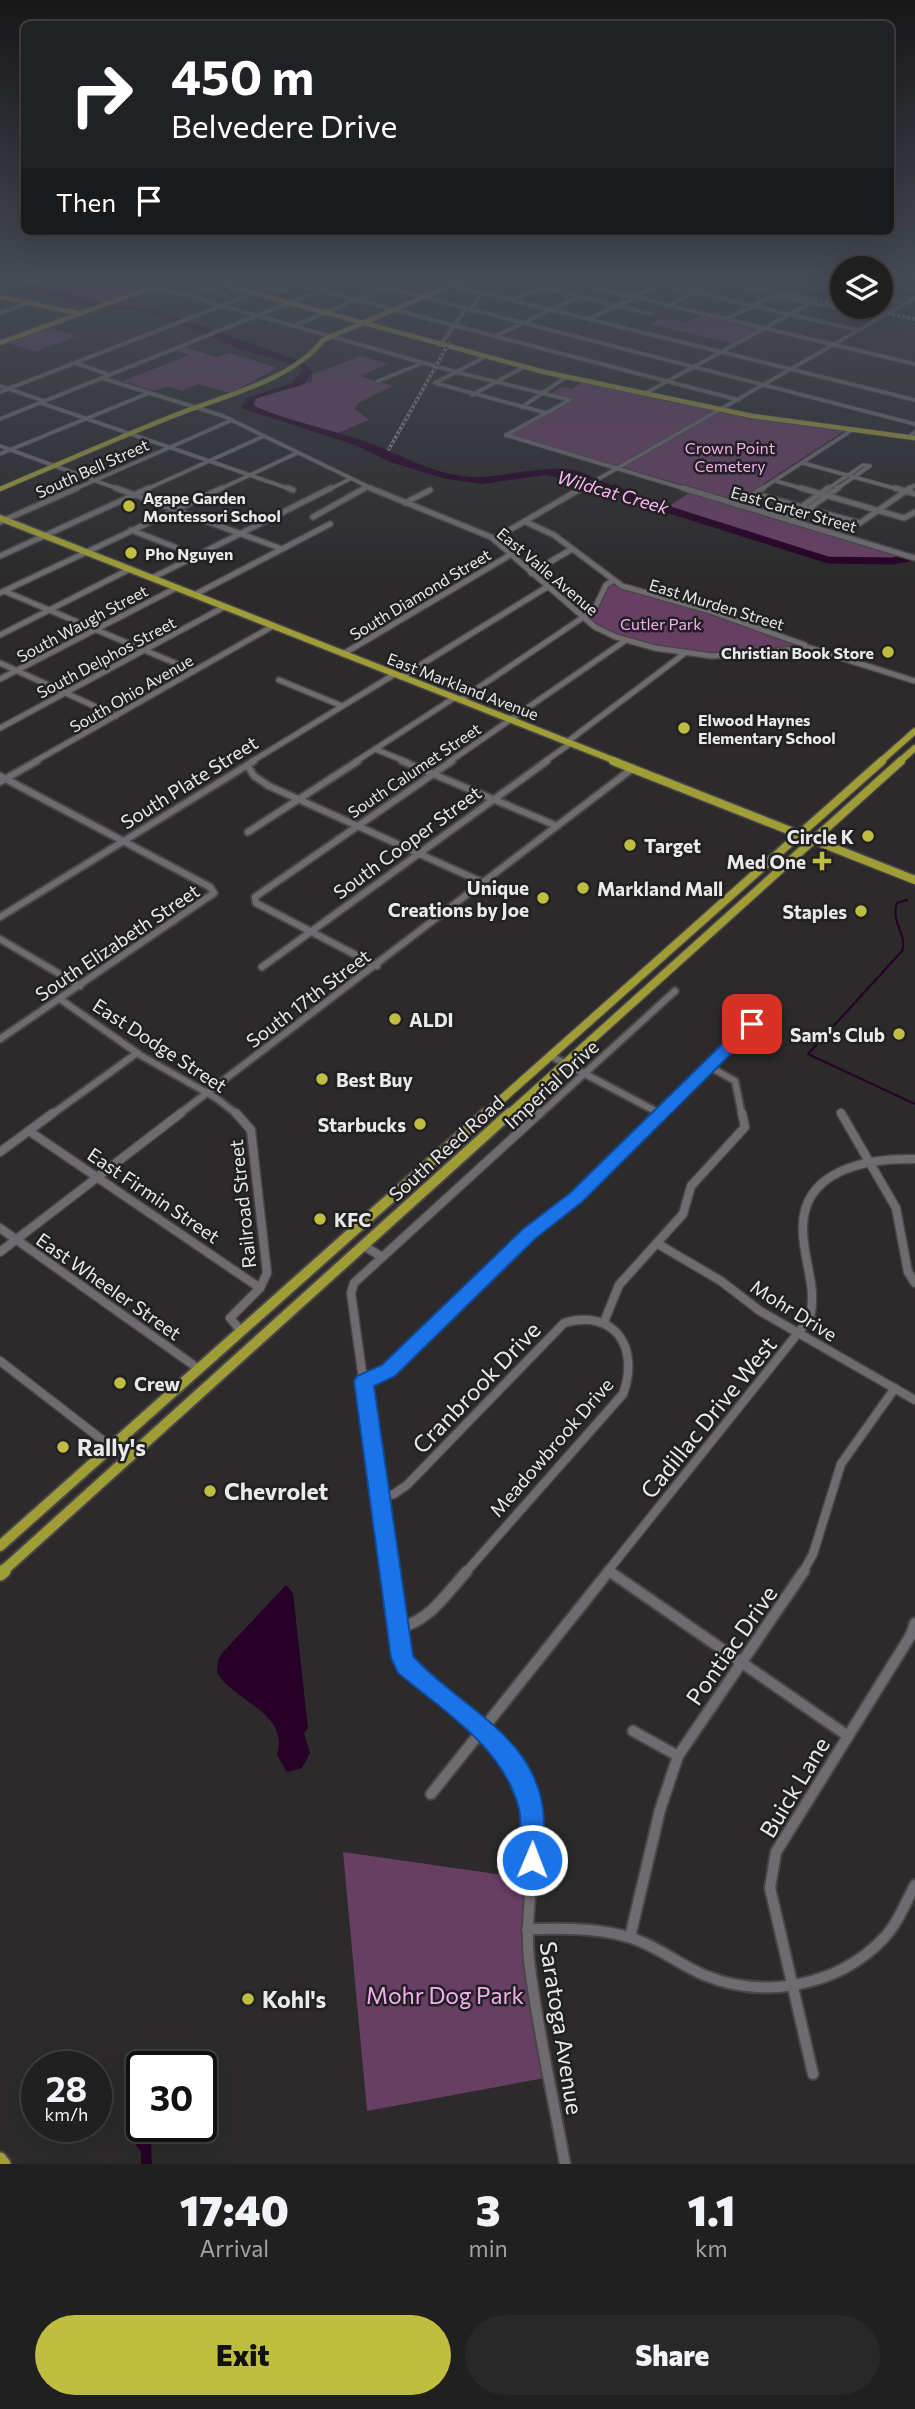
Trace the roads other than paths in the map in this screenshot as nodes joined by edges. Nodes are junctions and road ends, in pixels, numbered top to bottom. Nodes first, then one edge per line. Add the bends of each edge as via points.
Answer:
1 (32, 380) edge
2 (97, 380) edge
3 (108, 380) edge
4 (261, 380) edge
5 (441, 380) edge
6 (487, 380) edge
7 (499, 380) edge
8 (562, 380) edge
9 (580, 380) edge
10 (664, 380) edge
11 (741, 380) edge
12 (774, 380) edge
13 (836, 380) edge
14 (668, 381) junction
15 (495, 382) junction
16 (0, 386) edge
17 (764, 386) junction
18 (9, 389) junction
19 (0, 393) edge
20 (149, 393) junction
21 (542, 393) junction
22 (644, 394) junction
23 (472, 395) junction
24 (739, 400) junction
25 (915, 400) edge
26 (43, 402) junction
27 (522, 407) junction
28 (197, 408) junction
29 (722, 411) junction
30 (546, 413) junction
31 (0, 416) edge
32 (86, 419) junction
33 (232, 420) junction
34 (915, 424) edge
35 (852, 430) junction
36 (915, 432) edge
37 (131, 434) junction
38 (264, 436) junction
39 (912, 438) edge
40 (0, 446) edge
41 (169, 447) junction
42 (10, 450) junction
43 (297, 453) junction
44 (0, 454) edge
45 (209, 461) junction
46 (803, 463) junction
47 (55, 466) junction
48 (619, 470) junction
49 (250, 475) junction
50 (847, 475) junction
51 (855, 477) junction
52 (350, 479) junction
53 (93, 481) junction
54 (776, 481) junction
55 (915, 485) edge
56 (366, 487) junction
57 (0, 489) edge
58 (293, 489) dead end
59 (430, 490) dead end
60 (906, 492) junction
61 (820, 493) junction
62 (755, 494) junction
63 (915, 494) edge
64 (134, 495) junction
65 (828, 496) junction
66 (405, 503) junction
67 (737, 505) junction
68 (801, 507) junction
69 (809, 509) junction
70 (175, 510) junction
71 (880, 510) junction
72 (915, 512) edge
73 (784, 519) junction
74 (1, 520) edge
75 (791, 521) junction
76 (526, 522) junction
77 (131, 530) junction
78 (240, 534) junction
79 (45, 536) junction
80 (494, 539) junction
81 (175, 547) dead end
82 (282, 549) junction
83 (572, 549) junction
84 (86, 552) junction
85 (510, 555) junction
86 (0, 556) edge
87 (915, 558) edge
88 (130, 569) junction
89 (531, 573) junction
90 (152, 578) junction
91 (612, 581) junction
92 (176, 587) junction
93 (547, 587) junction
94 (1, 591) edge
95 (194, 595) junction
96 (224, 607) junction
97 (49, 610) junction
98 (584, 618) junction
99 (273, 626) junction
100 (95, 630) junction
101 (0, 635) edge
102 (626, 640) junction
103 (816, 649) junction
104 (144, 650) junction
105 (685, 653) junction
106 (343, 654) junction
107 (0, 663) edge
108 (17, 671) junction
109 (194, 671) junction
110 (398, 676) junction
111 (0, 679) edge
112 (279, 680) dead end
113 (915, 681) edge
114 (65, 693) junction
115 (457, 699) junction
116 (342, 706) junction
117 (116, 716) junction
118 (512, 720) junction
119 (0, 728) edge
120 (915, 731) edge
121 (568, 742) junction
122 (915, 748) edge
123 (375, 749) junction
124 (247, 765) junction
125 (633, 768) junction
126 (433, 774) junction
127 (2, 779) edge
128 (299, 799) junction
129 (494, 799) junction
130 (357, 826) junction
131 (557, 826) junction
132 (248, 832) dead end
133 (800, 834) junction
134 (814, 839) junction
135 (124, 841) junction
136 (419, 853) junction
137 (915, 880) edge
138 (484, 883) junction
139 (0, 916) edge
140 (311, 932) junction
141 (0, 939) edge
142 (377, 966) junction
143 (262, 967) dead end
144 (80, 986) junction
145 (675, 991) dead end
146 (60, 999) junction
147 (752, 1024) dead end
148 (0, 1039) edge
149 (137, 1053) junction
150 (551, 1056) junction
151 (565, 1064) junction
152 (710, 1067) junction
153 (585, 1075) junction
154 (206, 1094) junction
155 (661, 1114) junction
156 (841, 1114) dead end
157 (242, 1117) joint
158 (29, 1131) junction
159 (0, 1152) edge
160 (915, 1159) edge
161 (868, 1160) junction
162 (97, 1177) junction
163 (0, 1228) edge
164 (16, 1239) junction
165 (658, 1244) junction
166 (364, 1246) junction
167 (0, 1252) edge
168 (382, 1257) junction
169 (354, 1283) joint
170 (915, 1283) edge
171 (260, 1288) junction
172 (604, 1321) junction
173 (241, 1331) junction
174 (799, 1333) junction
175 (0, 1361) edge
176 (199, 1369) junction
177 (364, 1381) junction
178 (895, 1388) junction
179 (915, 1400) edge
180 (113, 1446) junction
181 (127, 1459) junction
182 (380, 1498) junction
183 (0, 1546) edge
184 (609, 1571) junction
185 (0, 1574) edge
186 (915, 1623) edge
187 (398, 1628) junction
188 (742, 1662) junction
189 (484, 1729) junction
190 (633, 1731) dead end
191 (848, 1736) junction
192 (678, 1756) junction
193 (431, 1794) dead end
194 (915, 1885) edge
195 (527, 1929) junction
196 (630, 1937) junction
197 (792, 1987) junction
198 (813, 2074) dead end
199 (0, 2159) edge
200 (5, 2164) edge
201 (565, 2164) edge

1 - 18 street
2 - 26 street
3 - 20 street, East Vaile Avenue
4 - 28 main road
5 - 23 street via 435,383
6 - 15 street
7 - 15 street
8 - 21 street
9 - 22 main road
10 - 14 street
11 - 17 street
12 - 17 street
13 - 25 street
14 - 22 street
14 - 24 street
15 - 21 street
15 - 23 street
16 - 18 street
17 - 24 street
17 - 34 street
18 - 19 street
18 - 26 street
20 - 28 street, East Vaile Avenue
20 - 32 street
21 - 27 street
21 - 30 street via 570,400
22 - 29 main road
23 - 27 street
24 - 29 street
26 - 31 street
26 - 32 street
27 - 30 street
28 - 33 street, East Vaile Avenue
28 - 37 main road
29 - 35 main road
29 - 48 street
30 - 48 street, East Carter Street via 506,435
32 - 37 street
32 - 42 street
33 - 38 street, East Vaile Avenue
33 - 41 street, South Bell Street
35 - 39 main road
35 - 46 street
36 - 39 street
37 - 41 street
37 - 47 main road
38 - 43 street, East Vaile Avenue
38 - 45 street
40 - 42 street
41 - 45 street
41 - 53 street, South Bell Street
42 - 44 street
42 - 47 street
43 - 49 street
43 - 52 street, East Vaile Avenue
45 - 49 street
45 - 64 street
46 - 50 street
46 - 54 street
47 - 53 street
47 - 57 main road
48 - 67 street, East Carter Street
48 - 76 street
49 - 58 street
49 - 70 street
50 - 51 street
50 - 51 street via 870,466
50 - 61 street
51 - 60 street
51 - 65 street
52 - 56 street, East Vaile Avenue
52 - 78 street
53 - 64 street
53 - 74 street, South Bell Street
54 - 61 street
54 - 62 street
55 - 60 street
56 - 66 street, East Vaile Avenue
56 - 82 street via 313,517 330,524
59 - 66 street
60 - 63 street
60 - 71 street
61 - 65 street
61 - 68 street
62 - 67 street
62 - 68 street
64 - 70 street
64 - 79 street
65 - 69 street
65 - 71 street
66 - 80 street, East Vaile Avenue
67 - 73 street, East Carter Street
68 - 69 street
68 - 73 street
69 - 71 street via 863,522
69 - 75 street
70 - 77 street
70 - 78 street
71 - 72 street via 904,518
73 - 75 street, East Carter Street
74 - 79 main road, East Markland Avenue
75 - 87 street, East Carter Street
76 - 80 street
76 - 83 street via 550,532
77 - 81 street
77 - 84 street
78 - 82 street
78 - 90 street
79 - 84 main road, East Markland Avenue
79 - 86 street
80 - 85 street, East Vaile Avenue
82 - 95 street
83 - 89 street
83 - 91 street
84 - 88 main road, East Markland Avenue
84 - 94 street
85 - 89 street, East Vaile Avenue
85 - 106 street, South Diamond Street
88 - 90 main road, East Markland Avenue
88 - 97 street
89 - 93 street, East Vaile Avenue
90 - 92 main road, East Markland Avenue
91 - 98 street
91 - 103 street, East Murden Street
92 - 95 main road, East Markland Avenue
92 - 100 street, South Waugh Street
93 - 98 street, East Vaile Avenue
93 - 110 street, South Plate Street
94 - 97 street
95 - 96 main road, East Markland Avenue
96 - 99 main road, East Markland Avenue
96 - 104 street, South Delphos Street
97 - 100 street
97 - 101 street
98 - 102 street, East Vaile Avenue via 601,631
98 - 115 street
99 - 106 main road, East Markland Avenue
99 - 109 street, South Ohio Avenue
100 - 104 street
100 - 108 street, South Waugh Street
102 - 105 street, East Vaile Avenue
102 - 118 street, South Calumet Street
103 - 105 street, East Vaile Avenue via 797,647 723,657
103 - 113 street, East Vaile Avenue
104 - 109 street
104 - 114 street, South Delphos Street
105 - 121 street, South Cooper Street
106 - 110 main road, East Markland Avenue
107 - 108 street
108 - 111 street, South Waugh Street
108 - 114 street
109 - 117 street, South Ohio Avenue
110 - 115 main road, East Markland Avenue
110 - 116 street, South Plate Street
112 - 116 street
114 - 117 street
114 - 119 street, South Delphos Street
115 - 118 main road, East Markland Avenue
115 - 123 street
116 - 124 street, South Plate Street
117 - 127 street, South Ohio Avenue
118 - 121 main road, East Markland Avenue
118 - 126 street, South Calumet Street
120 - 133 main road, South Reed Road
121 - 125 main road, East Markland Avenue
121 - 129 street, South Cooper Street
122 - 134 main road, South Reed Road
123 - 126 street
123 - 128 street
124 - 128 street via 259,780
124 - 135 street, South Plate Street
125 - 131 street, South 17th Street
125 - 133 main road, East Markland Avenue
126 - 129 street
126 - 130 street, South Calumet Street
127 - 135 street
128 - 130 street
128 - 132 street
129 - 131 street
129 - 136 street, South Cooper Street
130 - 136 street
130 - 140 street, South Calumet Street via 254,900
131 - 138 street, South 17th Street
133 - 134 main road, East Markland Avenue
133 - 150 main road, South Reed Road
134 - 137 main road, East Markland Avenue
134 - 151 main road, South Reed Road
135 - 139 street, South Plate Street
135 - 144 street, South Elizabeth Street via 214,892
136 - 138 street
136 - 140 street, South Cooper Street
138 - 142 street, South 17th Street
140 - 142 street
140 - 143 street, South Cooper Street
141 - 144 street
142 - 154 street, South 17th Street
144 - 146 street, South Elizabeth Street
145 - 153 street, Imperial Drive
146 - 148 street, South Elizabeth Street
146 - 149 street, East Dodge Street
147 - 152 street
149 - 154 street, East Dodge Street
149 - 158 street
150 - 151 street
150 - 173 main road, South Reed Road
151 - 153 street
151 - 166 main road, South Reed Road
152 - 155 street
152 - 165 street via 735,1081 745,1127 691,1186 682,1214
153 - 155 street
153 - 168 street, Imperial Drive
154 - 157 street, East Dodge Street
154 - 162 street, South 17th Street
155 - 177 street via 388,1371
156 - 161 street
157 - 171 street, Railroad Street via 251,1130 259,1178 267,1273
158 - 159 street
158 - 162 street, East Firmin Street
160 - 161 street, Cadillac Drive West
161 - 170 street via 896,1208 908,1272
161 - 174 street, Cadillac Drive West via 831,1175 808,1201 803,1232 816,1298
162 - 164 street, South 17th Street
162 - 171 street, East Firmin Street
163 - 164 street, East Wheeler Street
164 - 167 street, South 17th Street
164 - 176 street, East Wheeler Street
165 - 172 street via 619,1285
165 - 174 street, Mohr Drive
166 - 168 street
166 - 181 main road, South Reed Road
168 - 169 street, Imperial Drive
169 - 177 street, Saratoga Avenue via 351,1293
171 - 173 street via 230,1318
172 - 182 street, Cranbrook Drive via 582,1317 564,1323 407,1485
172 - 187 street, Meadowbrook Drive via 615,1330 631,1361 630,1382 623,1394 427,1616
173 - 176 main road, South Reed Road
174 - 178 street, Mohr Drive
174 - 184 street, Cadillac Drive West
175 - 180 street
176 - 180 main road, South Reed Road
177 - 182 street, Saratoga Avenue
178 - 179 street, Mohr Drive
178 - 188 street, Pontiac Drive via 841,1464 813,1555 799,1581
180 - 181 street
180 - 183 main road, South Reed Road
181 - 185 main road, South Reed Road
182 - 187 street, Saratoga Avenue
184 - 188 street
184 - 189 street, Cadillac Drive West
186 - 191 street, Buick Lane
187 - 189 street, Saratoga Avenue via 406,1665
188 - 191 street
188 - 192 street, Pontiac Drive
189 - 193 street, Cadillac Drive West
189 - 195 street, Saratoga Avenue via 518,1770 532,1811
190 - 192 street
191 - 197 street, Buick Lane via 787,1833 772,1867 772,1905
192 - 196 street, Pontiac Drive via 660,1810
194 - 197 street via 892,1927 859,1961 828,1978
195 - 196 street via 589,1929
195 - 201 street, Saratoga Avenue
196 - 197 street via 707,1976 744,1985
197 - 198 street, Buick Lane
199 - 200 main road

